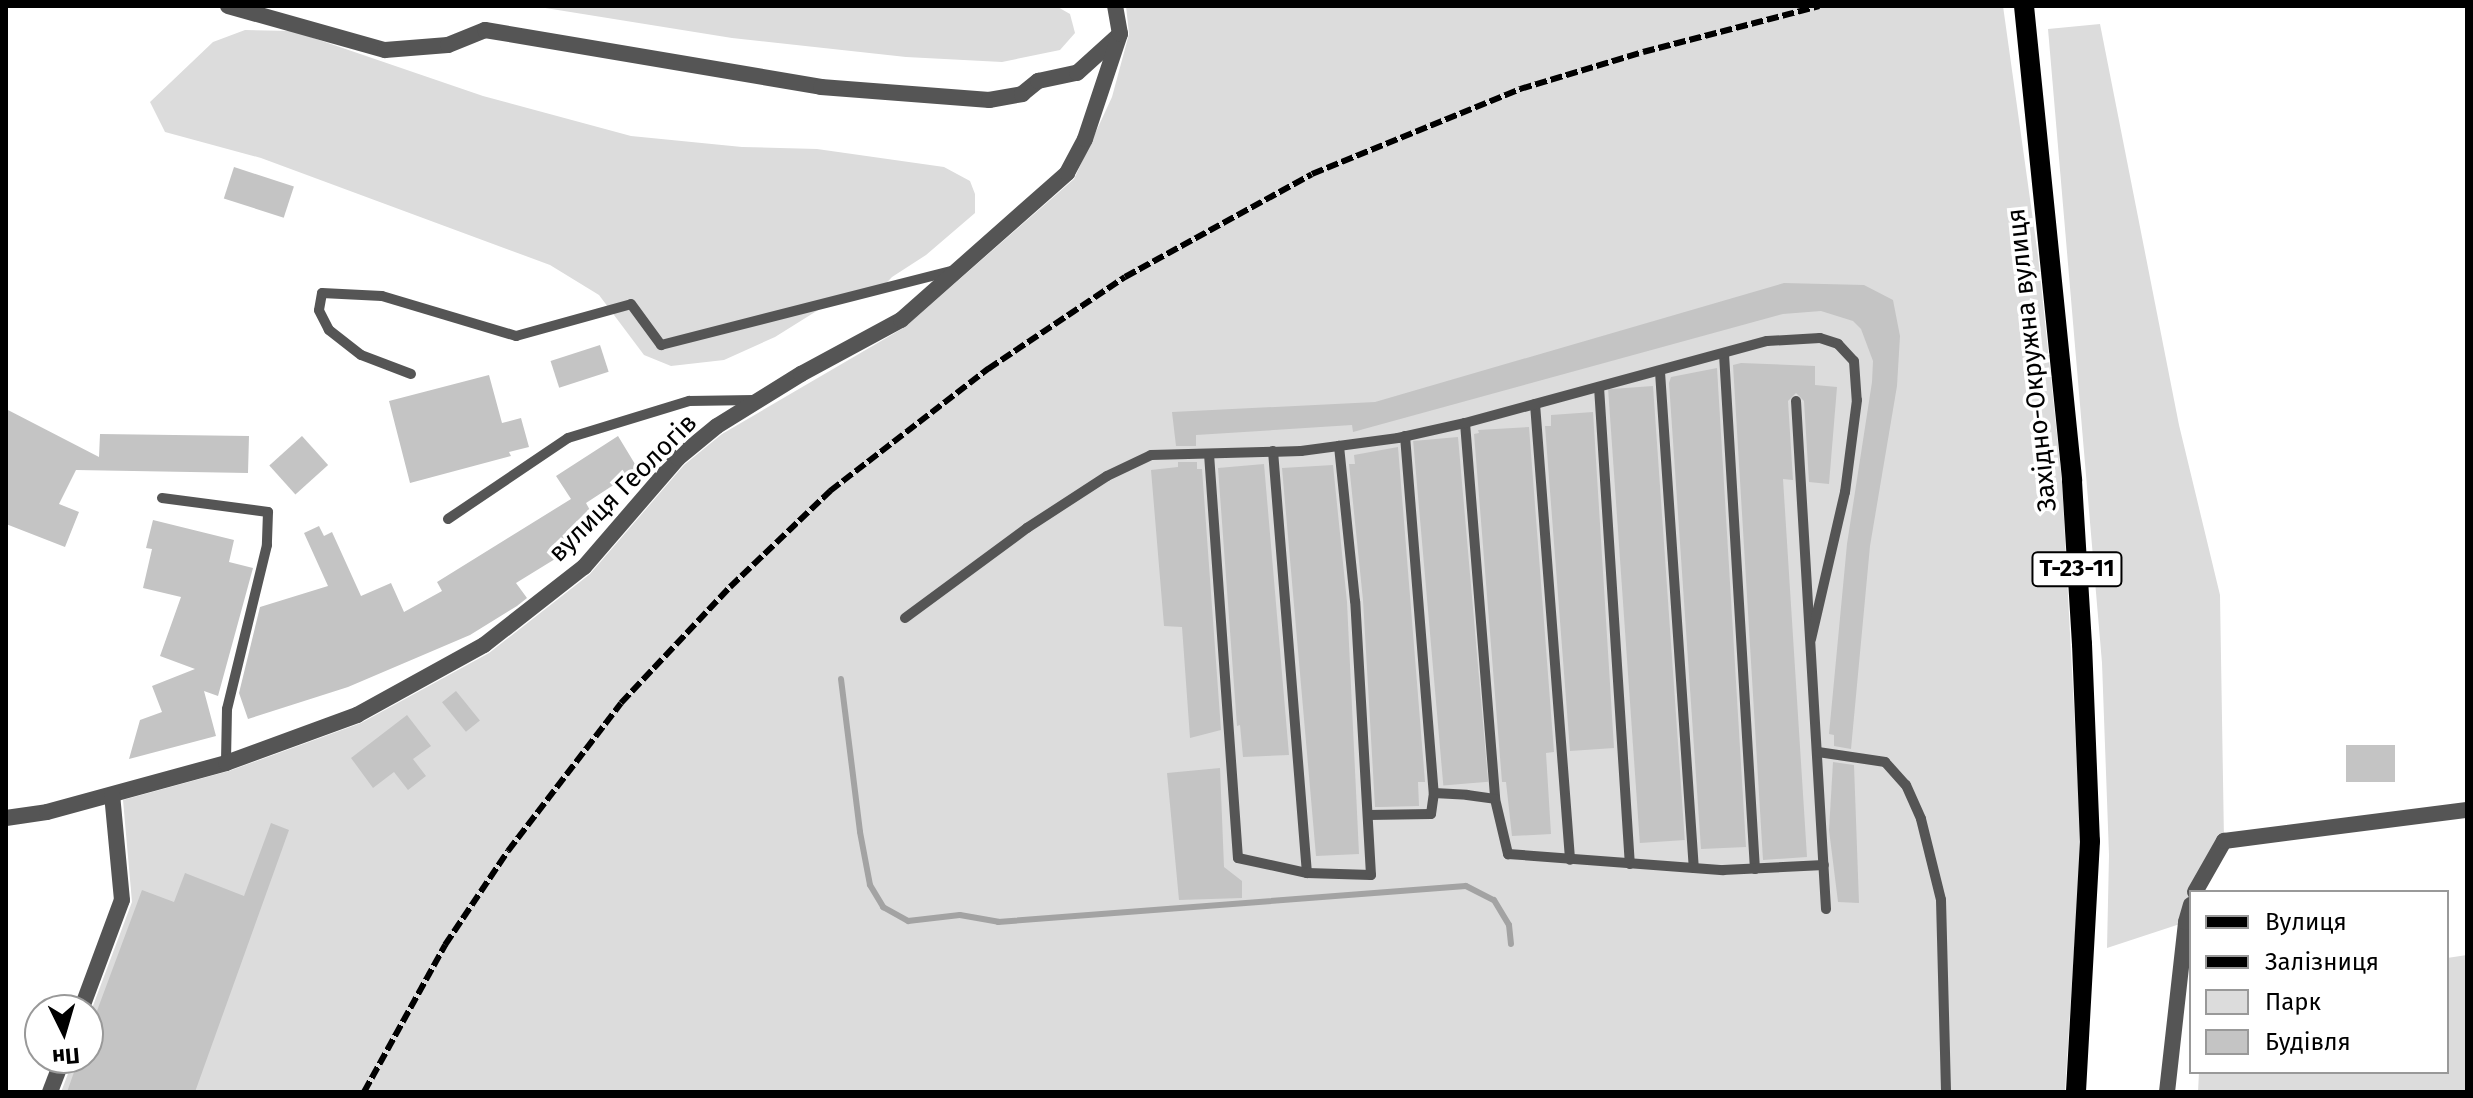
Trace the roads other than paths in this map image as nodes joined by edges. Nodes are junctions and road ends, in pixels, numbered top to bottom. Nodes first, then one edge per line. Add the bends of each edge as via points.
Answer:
1 (228, 6) edge
2 (1115, 6) edge
3 (2024, 6) edge
4 (1120, 34) junction
5 (961, 269) junction
6 (1724, 354) junction
7 (1660, 372) junction
8 (411, 374) dead end
9 (1599, 387) junction
10 (760, 400) junction
11 (1796, 401) dead end
12 (1535, 404) junction
13 (1465, 423) junction
14 (1405, 436) junction
15 (1339, 446) junction
16 (1273, 451) junction
17 (1209, 454) junction
18 (162, 498) dead end
19 (448, 519) dead end
20 (905, 618) dead end
21 (1811, 639) junction
22 (1818, 752) junction
23 (226, 763) junction
24 (1434, 793) junction
25 (112, 795) junction
26 (1495, 799) junction
27 (2467, 810) edge
28 (1368, 815) junction
29 (6, 818) edge
30 (1570, 860) junction
31 (1630, 864) junction
32 (1824, 865) junction
33 (1694, 868) junction
34 (1755, 869) junction
35 (1307, 873) junction
36 (2196, 890) edge
37 (1826, 909) dead end
38 (2189, 912) edge
39 (87, 994) edge
40 (1946, 1092) edge
41 (2076, 1092) edge
42 (2167, 1092) edge

1 - 4 street via 385,50 448,45 485,30 821,87 989,100 1077,73
2 - 4 street, вулиця Геологів
3 - 41 main road, Західно-Окружна вулиця / Т-23-11 via 2072,481 2082,644 2090,841
4 - 5 street, вулиця Геологів via 1085,139 1067,173
5 - 8 lane via 661,345 631,304 516,336 382,296 322,293 319,310 329,330 361,355
5 - 10 street, вулиця Геологів via 901,320
6 - 7 lane
6 - 21 lane via 1767,341 1820,338 1838,344 1854,361 1857,400 1845,492
6 - 34 lane
7 - 9 lane
7 - 33 lane
9 - 12 lane
9 - 31 lane
10 - 19 lane via 689,401 568,438
10 - 23 street, вулиця Геологів via 678,458 584,567 484,645 357,715
11 - 21 lane
12 - 13 lane
12 - 30 lane
13 - 14 lane
13 - 26 lane
14 - 15 lane
14 - 24 lane
15 - 16 lane
15 - 28 lane
16 - 17 lane
16 - 35 lane
17 - 20 lane via 1151,455 1107,476
17 - 35 lane via 1238,858
18 - 23 lane via 268,512 267,545 227,709
21 - 22 lane
22 - 32 lane
22 - 40 lane via 1885,762 1906,785 1921,819 1941,900
23 - 25 street, вулиця Геологів
24 - 26 lane
24 - 28 lane via 1431,814
25 - 29 street, вулиця Геологів
25 - 39 street via 122,900
26 - 30 lane via 1508,854
27 - 36 street via 2224,841
28 - 35 lane via 1371,875
30 - 31 lane
31 - 33 lane
32 - 34 lane
32 - 37 lane
33 - 34 lane
38 - 42 street

